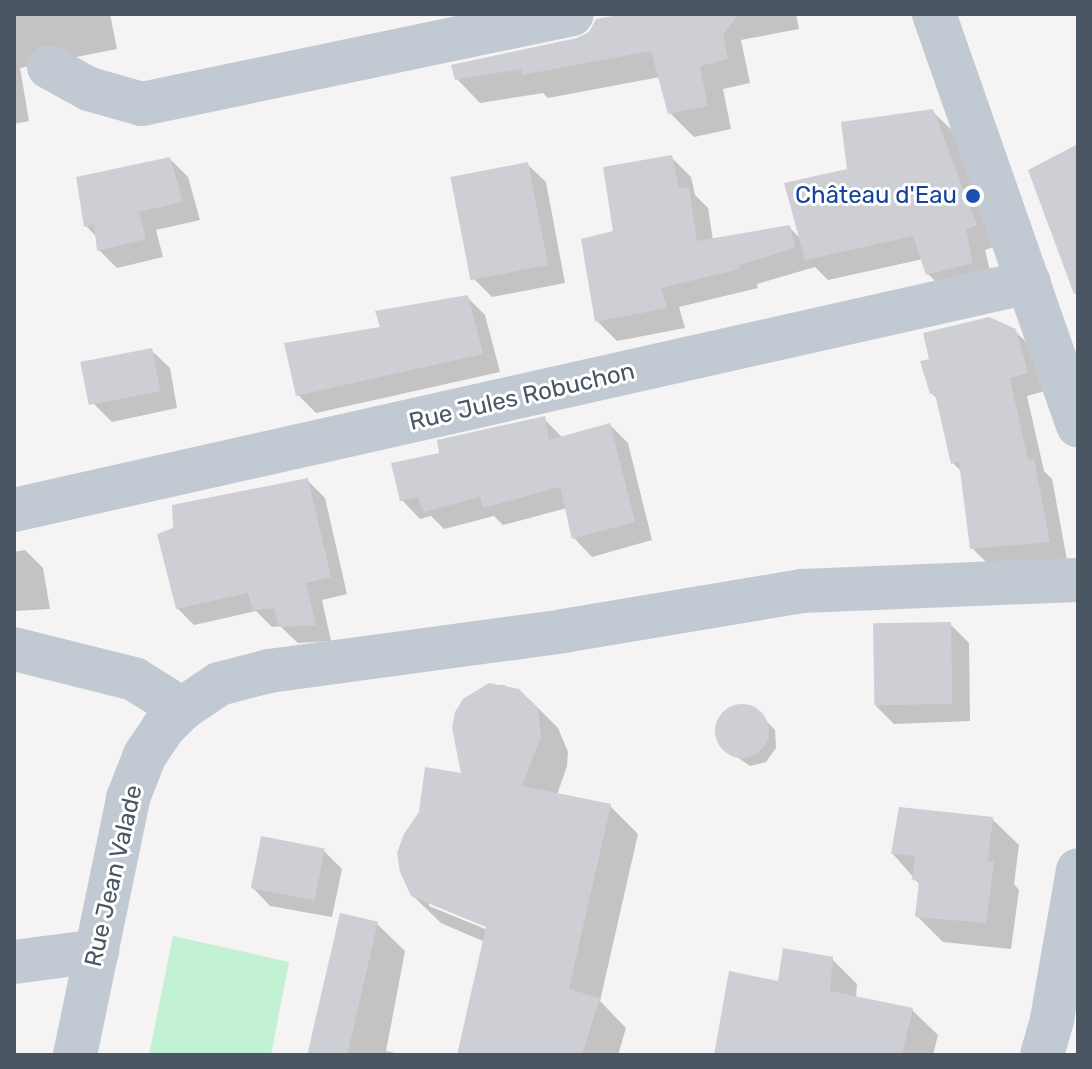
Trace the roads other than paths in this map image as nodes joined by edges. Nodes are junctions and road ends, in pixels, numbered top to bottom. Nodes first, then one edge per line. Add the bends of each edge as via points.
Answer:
1 (572, 14) edge
2 (934, 14) edge
3 (49, 67) dead end
4 (1029, 282) junction
5 (1078, 426) edge
6 (14, 510) edge
7 (1078, 580) edge
8 (14, 649) edge
9 (182, 709) junction
10 (1078, 870) edge
11 (97, 951) junction
12 (14, 962) edge
13 (75, 1055) edge
14 (1042, 1055) edge

1 - 3 street via 142,104 89,89
2 - 4 street
4 - 5 street
4 - 6 street, Rue Jules Robuchon
7 - 9 street, Rue Jean Valade via 802,591 563,631 269,671 219,684
8 - 9 street via 134,679
9 - 11 street, Rue Jean Valade via 145,755 128,798
10 - 14 street
11 - 12 street
11 - 13 street, Rue Jean Valade

